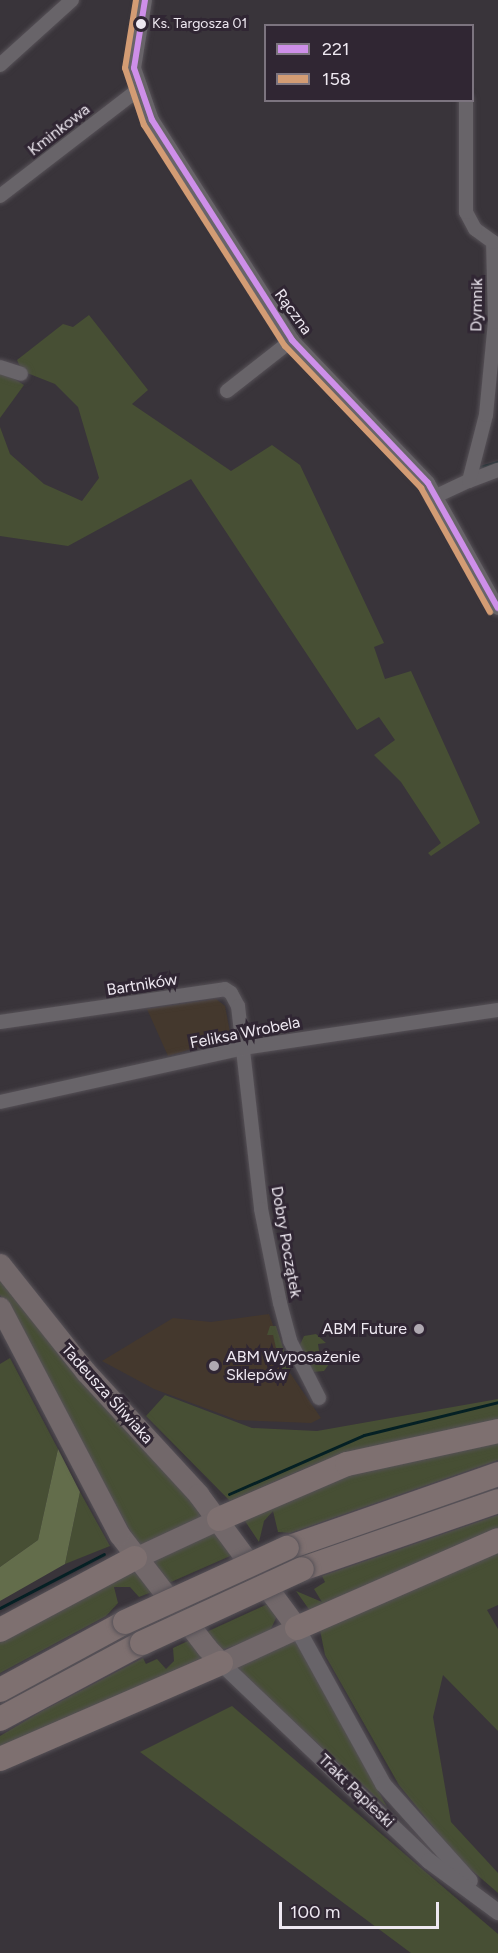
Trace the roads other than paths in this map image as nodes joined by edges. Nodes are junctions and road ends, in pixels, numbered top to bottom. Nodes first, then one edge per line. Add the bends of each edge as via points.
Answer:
1 (72, 0) edge
2 (145, 0) edge
3 (0, 65) edge
4 (139, 89) junction
5 (466, 102) edge
6 (0, 196) edge
7 (292, 339) junction
8 (0, 367) edge
9 (21, 374) dead end
10 (227, 390) dead end
11 (498, 470) edge
12 (470, 481) junction
13 (434, 497) junction
14 (498, 608) edge
15 (498, 1010) edge
16 (0, 1022) edge
17 (243, 1048) junction
18 (0, 1102) edge
19 (0, 1264) edge
20 (0, 1307) edge
21 (319, 1398) dead end
22 (498, 1431) edge
23 (498, 1474) edge
24 (498, 1501) edge
25 (219, 1519) junction
26 (498, 1540) edge
27 (135, 1558) junction
28 (297, 1628) junction
29 (0, 1630) edge
30 (221, 1663) junction
31 (0, 1690) edge
32 (0, 1719) edge
33 (0, 1759) edge
34 (498, 1905) edge
35 (498, 1912) edge

1 - 3 street
2 - 4 street, Rączna via 133,58
4 - 6 street, Kminkowa
4 - 7 street, Rączna via 158,130
5 - 12 street, Dymnik via 466,212 475,229 493,242 495,322 486,415
7 - 10 street
7 - 13 street, Rączna via 402,451
8 - 9 street
11 - 12 street
12 - 13 street
13 - 14 street, Rączna
15 - 17 street, Feliksa Wrobela
16 - 17 street, Bartników via 225,989 237,999
17 - 18 street, Feliksa Wrobela
17 - 21 street, Dobry Początek via 261,1209 277,1292 290,1341
19 - 25 main road, Tadeusza Śliwiaka via 86,1372
20 - 27 main road
22 - 25 highway via 347,1464
23 - 31 highway, bridge via 287,1548 125,1622
24 - 32 highway, bridge via 302,1569 142,1643
25 - 27 main road
25 - 28 main road, Tadeusza Śliwiaka
26 - 28 highway
27 - 29 highway
27 - 30 main road
28 - 30 main road
28 - 34 street, Trakt Papieski via 383,1784 439,1850
30 - 33 highway
30 - 35 street, Trakt Papieski via 429,1861

